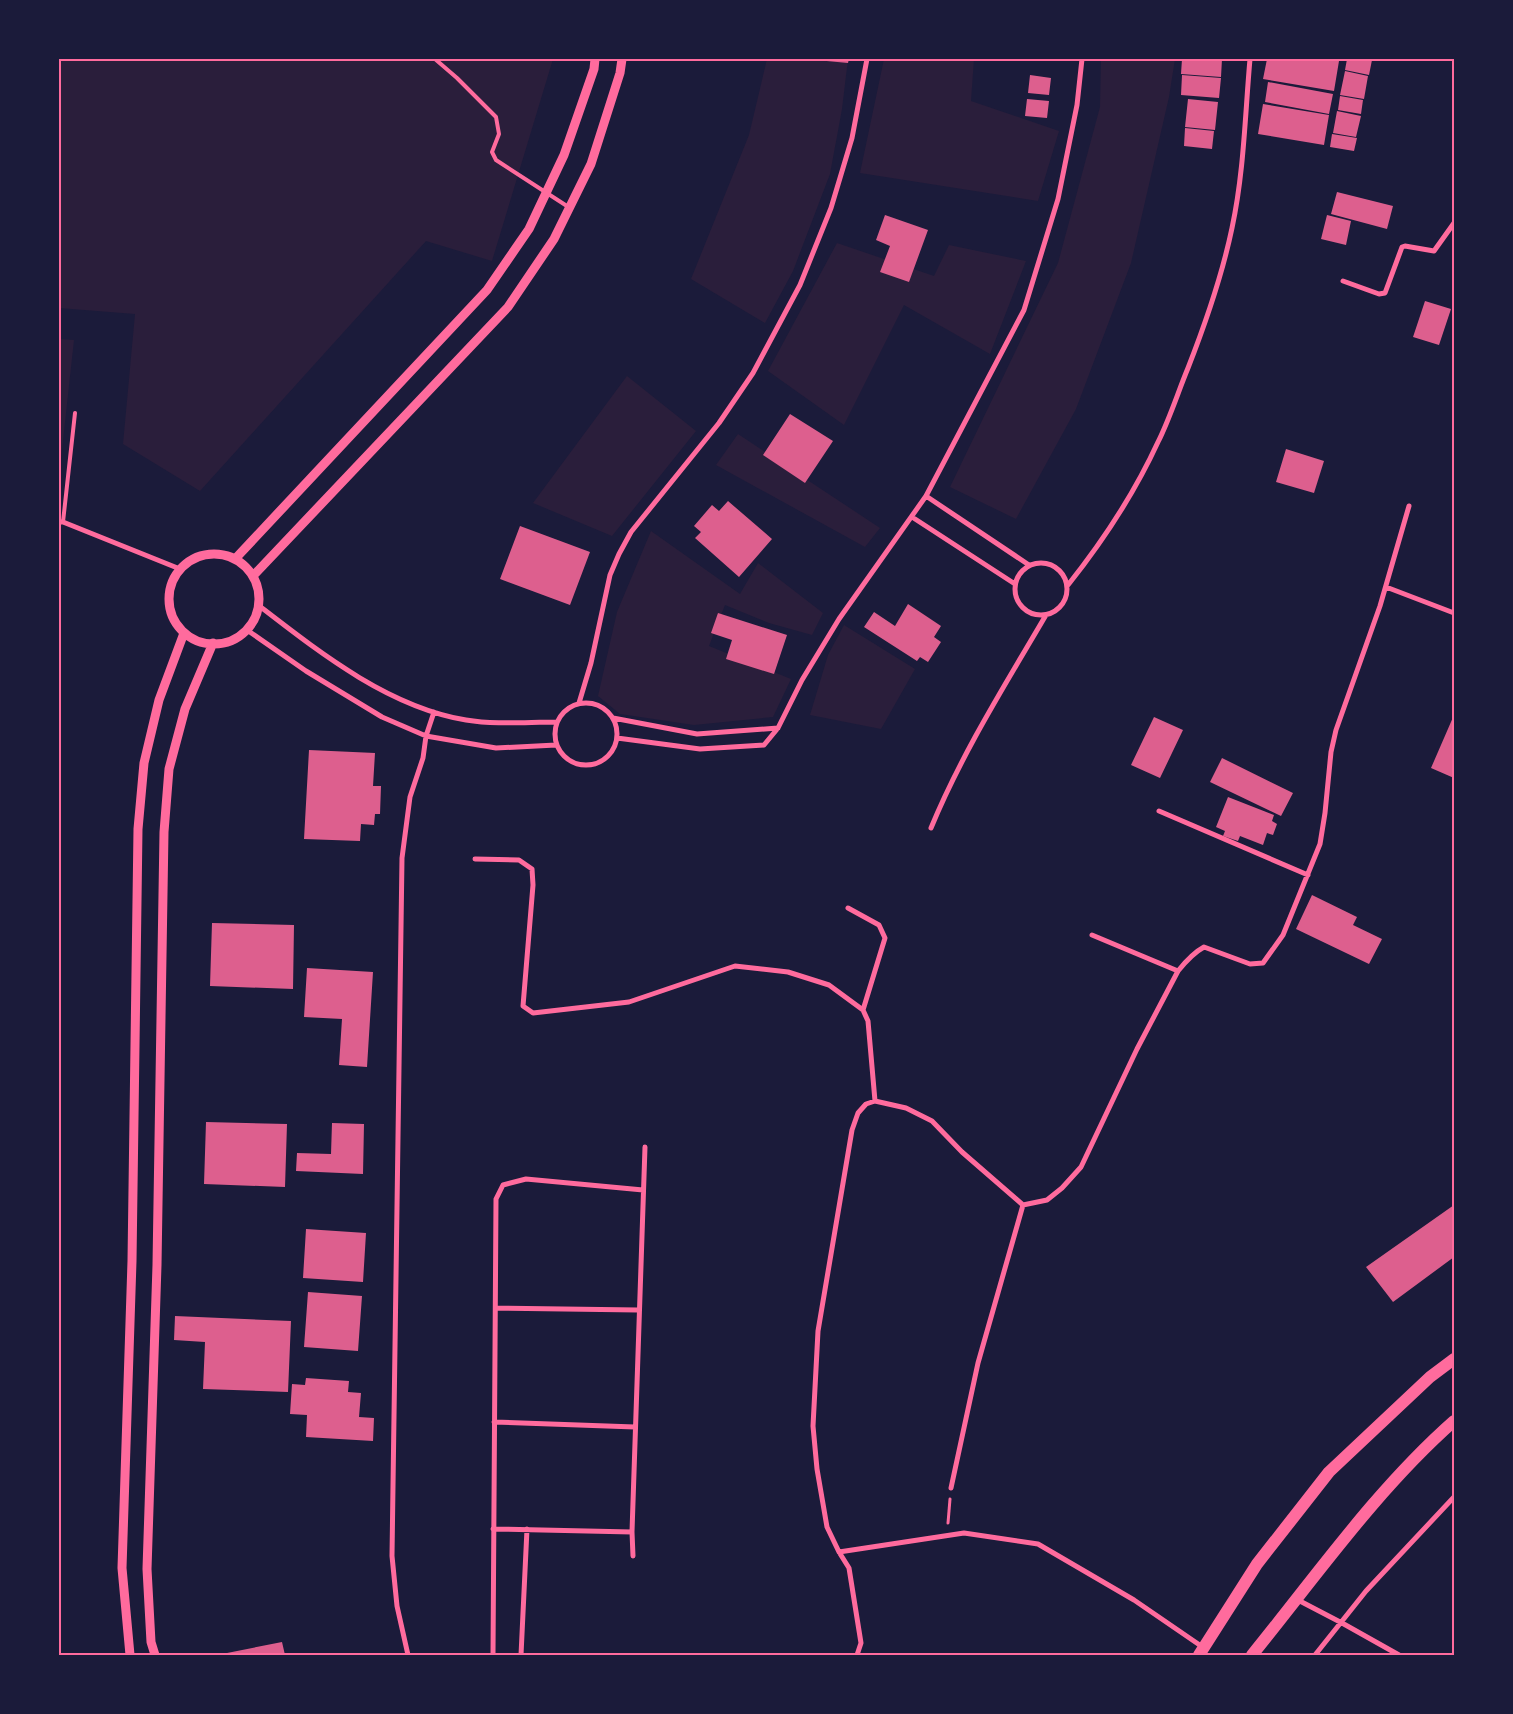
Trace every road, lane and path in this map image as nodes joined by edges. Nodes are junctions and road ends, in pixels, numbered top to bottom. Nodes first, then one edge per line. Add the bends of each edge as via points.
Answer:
1 (435, 59) edge
2 (595, 59) edge
3 (622, 59) edge
4 (866, 59) edge
5 (1082, 59) edge
6 (1250, 59) edge
7 (546, 192) junction
8 (570, 208) junction
9 (1454, 223) edge
10 (1343, 281) dead end
11 (75, 412) dead end
12 (926, 496) junction
13 (1408, 506) dead end
14 (912, 517) junction
15 (61, 522) edge
16 (235, 559) junction
17 (1029, 565) junction
18 (180, 569) junction
19 (253, 576) junction
20 (1015, 584) junction
21 (1068, 585) junction
22 (1386, 587) junction
23 (258, 604) junction
24 (1454, 613) edge
25 (1046, 615) junction
26 (247, 630) junction
27 (184, 633) junction
28 (213, 643) junction
29 (580, 703) junction
30 (434, 712) junction
31 (612, 718) junction
32 (557, 722) junction
33 (778, 728) junction
34 (426, 736) junction
35 (617, 738) junction
36 (556, 745) junction
37 (1158, 811) dead end
38 (931, 828) dead end
39 (475, 859) dead end
40 (1308, 874) junction
41 (848, 908) dead end
42 (1092, 934) dead end
43 (1178, 971) junction
44 (863, 1010) junction
45 (875, 1101) junction
46 (644, 1147) dead end
47 (643, 1190) junction
48 (1023, 1205) junction
49 (496, 1308) junction
50 (638, 1310) junction
51 (1454, 1359) edge
52 (1454, 1421) edge
53 (494, 1422) junction
54 (635, 1427) junction
55 (951, 1488) joint
56 (1454, 1497) edge
57 (493, 1529) junction
58 (527, 1530) junction
59 (632, 1532) junction
60 (947, 1536) junction
61 (839, 1552) junction
62 (632, 1556) dead end
63 (1296, 1599) junction
64 (1342, 1623) junction
65 (1201, 1652) edge
66 (130, 1655) edge
67 (155, 1655) edge
68 (408, 1655) edge
69 (493, 1655) edge
70 (521, 1655) edge
71 (857, 1655) edge
72 (1252, 1655) edge
73 (1316, 1655) edge
74 (1399, 1655) edge

1 - 7 lane via 496,117 499,134 492,152 496,160
2 - 7 street via 564,155
3 - 8 street via 591,164
4 - 29 street via 852,138 831,208 800,285 734,402 631,532 619,554 610,575
5 - 12 street via 1077,105 1058,199 1024,310
6 - 21 street via 1233,226 1206,320 1159,441 1090,558
7 - 8 lane
7 - 16 street via 529,229 487,290
8 - 19 street via 554,239 508,307
9 - 10 street via 1434,251 1402,247 1385,293 1379,294
11 - 15 lane
12 - 14 street
12 - 17 street
13 - 22 street
14 - 20 street
14 - 33 street via 839,619
15 - 18 street
16 - 18 street via 216,554 196,558
16 - 19 street
17 - 20 street
17 - 21 street via 1042,562 1054,565
18 - 27 street via 171,584 168,602 173,619
19 - 23 street via 260,596
20 - 25 street via 1016,597 1022,608 1033,614
21 - 25 street via 1068,595 1063,604
22 - 24 street
22 - 40 street via 1336,730 1320,844
23 - 26 street via 256,617
23 - 30 street via 315,649 391,696
25 - 38 street via 963,758
26 - 28 street via 224,643
26 - 34 street via 306,671 382,717
27 - 28 street via 203,643
27 - 66 street via 159,700 144,763 138,828 132,1261 122,1568
28 - 67 street via 185,709 169,769 164,832 157,1265 147,1569 151,1642
29 - 31 street via 592,703
29 - 32 street via 566,710
30 - 32 street via 495,723
30 - 34 street
31 - 33 street via 697,734
31 - 35 street
32 - 36 street via 554,729
33 - 35 street via 764,745 700,749
34 - 36 street via 496,748
34 - 68 street via 423,758 410,797 402,858 392,1556 397,1606
35 - 36 street via 606,759 595,764 572,762
37 - 40 street
39 - 44 street via 519,860 532,869 523,1006 533,1013 630,1002 736,966 788,972 828,985
40 - 43 street via 1283,935 1263,962 1250,964 1204,947
41 - 44 street via 879,925 885,938
42 - 43 street
43 - 48 street via 1136,1049 1081,1167 1047,1200
44 - 45 street via 868,1021
45 - 48 street via 906,1108 932,1121
45 - 61 street via 866,1104 858,1113 852,1130 818,1330 812,1426 827,1528
46 - 47 street
47 - 49 street via 526,1179 504,1185 496,1199
47 - 50 street
48 - 55 street via 978,1363
49 - 50 street
49 - 53 street
50 - 54 street
51 - 65 main road via 1329,1472 1257,1564
52 - 63 main road via 1430,1441 1372,1506
53 - 54 street
53 - 57 street
54 - 59 street
55 - 60 path
56 - 64 street via 1366,1591
57 - 58 street
57 - 69 street
58 - 59 street
58 - 70 street
59 - 62 street
60 - 61 street
60 - 65 street via 964,1533 1038,1544 1134,1600
61 - 71 street via 849,1568 861,1643
63 - 64 street
63 - 72 main road
64 - 73 street
64 - 74 street

